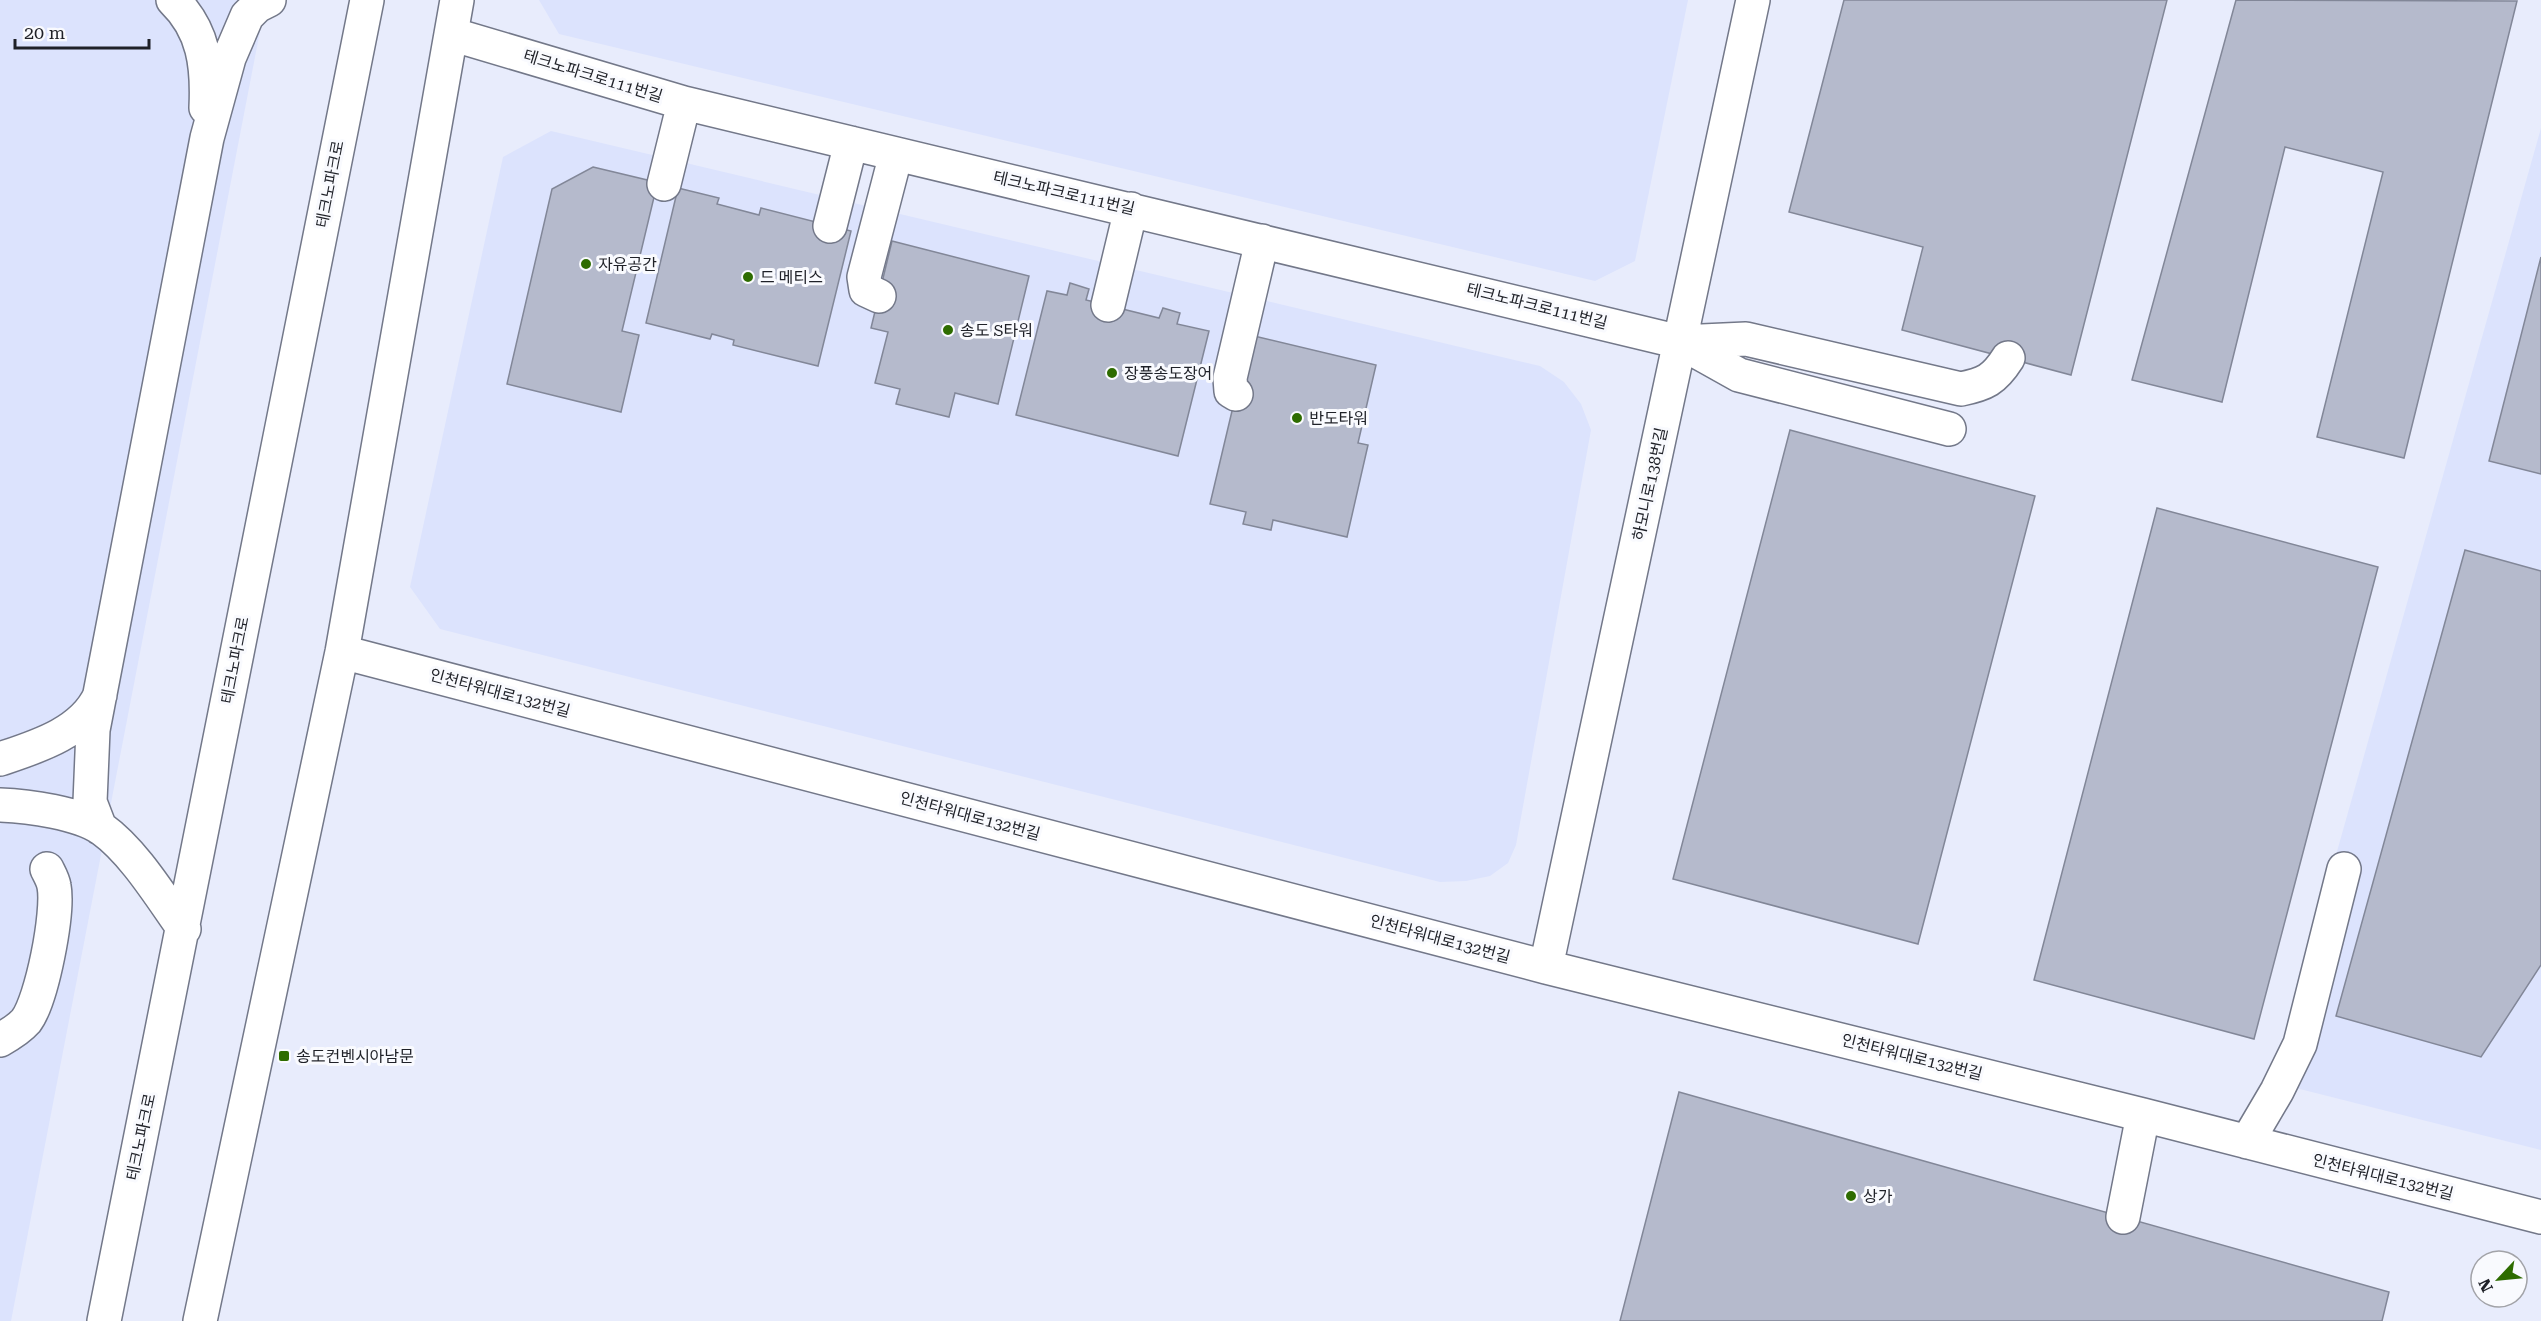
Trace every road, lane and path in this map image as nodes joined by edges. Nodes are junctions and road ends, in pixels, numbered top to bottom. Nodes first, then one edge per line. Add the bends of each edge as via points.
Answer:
1 (173, 0) edge
2 (269, 0) edge
3 (367, 0) edge
4 (457, 0) edge
5 (1753, 0) edge
6 (451, 34) junction
7 (684, 104) junction
8 (851, 143) junction
9 (896, 154) junction
10 (664, 184) dead end
11 (197, 190) junction
12 (1131, 209) junction
13 (830, 226) dead end
14 (1262, 241) junction
15 (879, 296) dead end
16 (1108, 305) dead end
17 (1680, 342) junction
18 (2008, 358) dead end
19 (1236, 394) dead end
20 (1949, 429) dead end
21 (342, 652) junction
22 (100, 694) junction
23 (0, 759) edge
24 (0, 805) edge
25 (100, 828) junction
26 (47, 869) dead end
27 (2344, 869) dead end
28 (184, 929) junction
29 (1546, 967) junction
30 (0, 1040) edge
31 (2143, 1115) junction
32 (2247, 1142) junction
33 (2123, 1217) dead end
34 (2541, 1217) edge
35 (104, 1321) edge
36 (200, 1321) edge

1 - 11 street via 197,32 206,75
2 - 11 street via 247,16 229,58
3 - 28 street, 테크노파크로
4 - 6 street
5 - 17 street, 하모니로138번길
6 - 7 street, 테크노파크로111번길
6 - 21 street
7 - 8 street, 테크노파크로111번길
7 - 10 street
8 - 9 street, 테크노파크로111번길
8 - 13 street
9 - 12 street, 테크노파크로111번길
9 - 15 street via 864,277 866,290
11 - 22 street
12 - 14 street, 테크노파크로111번길
12 - 16 street
14 - 17 street, 테크노파크로111번길
14 - 19 street via 1230,378 1231,391
17 - 18 street via 1746,339 1961,389 1981,385 1997,374
17 - 20 street via 1738,375
17 - 29 street, 하모니로138번길
21 - 29 street, 인천타워대로132번길
21 - 36 street
22 - 23 street via 94,708 68,730
22 - 25 street via 90,778 90,802
24 - 25 street via 70,816
25 - 28 street via 140,869
26 - 30 street via 54,885 54,903 41,988 26,1021
27 - 32 street via 2300,1044
28 - 35 street, 테크노파크로
29 - 31 street, 인천타워대로132번길
31 - 32 street, 인천타워대로132번길
31 - 33 street
32 - 34 street, 인천타워대로132번길

